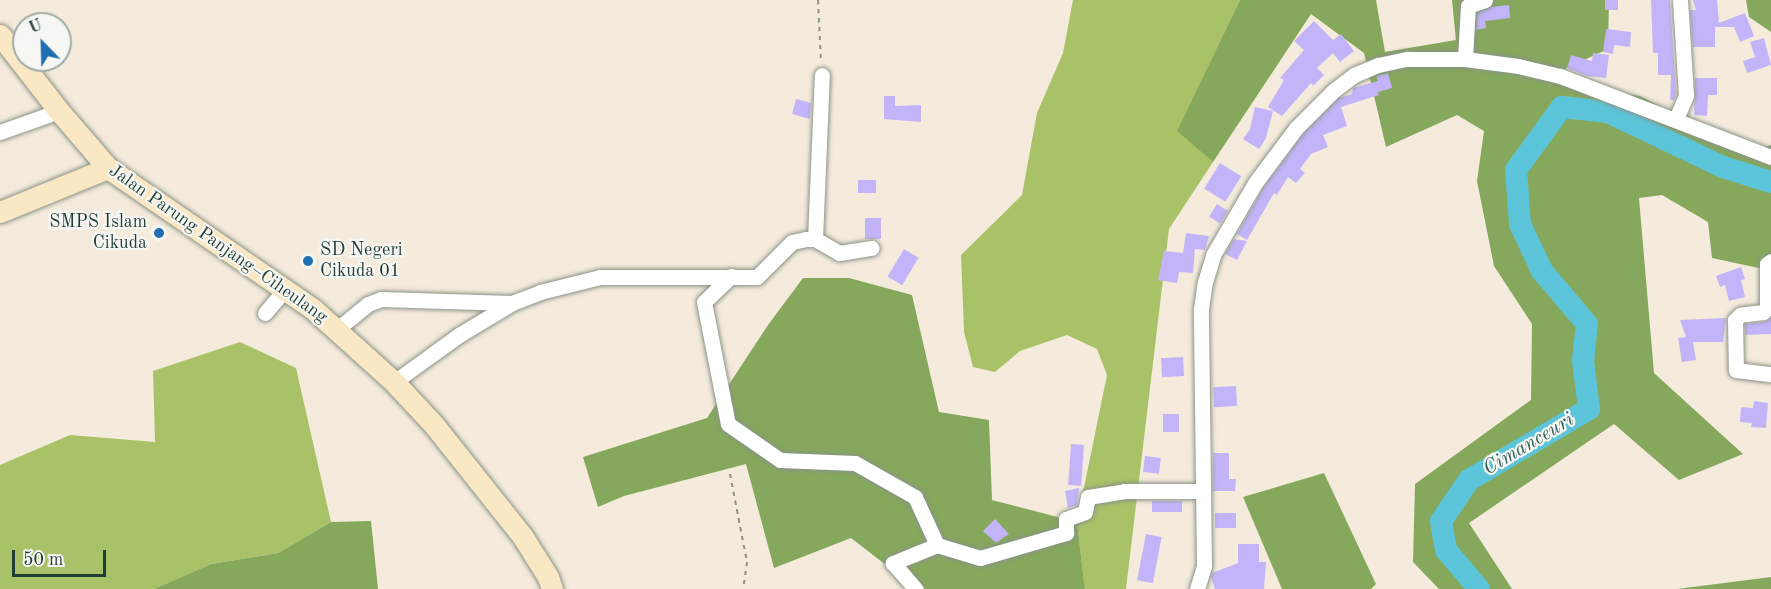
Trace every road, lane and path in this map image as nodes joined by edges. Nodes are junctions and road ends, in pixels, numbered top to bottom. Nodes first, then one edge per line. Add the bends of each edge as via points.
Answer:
1 (818, 0) edge
2 (1485, 0) edge
3 (1680, 0) edge
4 (3, 43) edge
5 (1465, 59) junction
6 (822, 75) joint
7 (59, 111) junction
8 (1676, 119) junction
9 (0, 132) edge
10 (1771, 157) edge
11 (108, 168) junction
12 (0, 212) edge
13 (815, 239) junction
14 (872, 248) dead end
15 (1771, 261) edge
16 (731, 276) junction
17 (284, 290) junction
18 (512, 303) junction
19 (265, 313) dead end
20 (336, 330) junction
21 (1771, 375) edge
22 (394, 382) junction
23 (730, 474) dead end
24 (1203, 491) junction
25 (937, 544) junction
26 (552, 589) edge
27 (743, 589) edge
28 (916, 589) edge
29 (1197, 589) edge

1 - 6 path
2 - 5 street via 1468,6
3 - 8 street via 1686,95
4 - 7 street, Jalan Parung Panjang–Ciheulang
5 - 8 street via 1560,76
5 - 24 street via 1407,59 1354,75 1296,128 1255,183 1213,255 1205,282 1201,309
6 - 13 street
7 - 9 street
7 - 11 street, Jalan Parung Panjang–Ciheulang
8 - 10 street
11 - 12 street
11 - 17 street, Jalan Parung Panjang–Ciheulang
13 - 14 street via 839,253
13 - 16 street via 792,242 757,277
15 - 21 street via 1767,264 1767,308 1735,320 1736,370
16 - 18 street via 600,277
16 - 25 street via 704,302 728,424 780,460 855,463 915,497
17 - 19 street
17 - 20 street, Jalan Parung Panjang–Ciheulang
18 - 20 street via 381,299 368,304
18 - 22 street
20 - 22 street, Jalan Parung Panjang–Ciheulang
22 - 26 street, Jalan Parung Panjang–Ciheulang via 434,425 523,537
23 - 27 path via 747,562
24 - 25 street via 1124,491 1088,497 1085,512 1066,519 1066,533 980,558
24 - 29 street via 1204,566
25 - 28 street via 893,563

